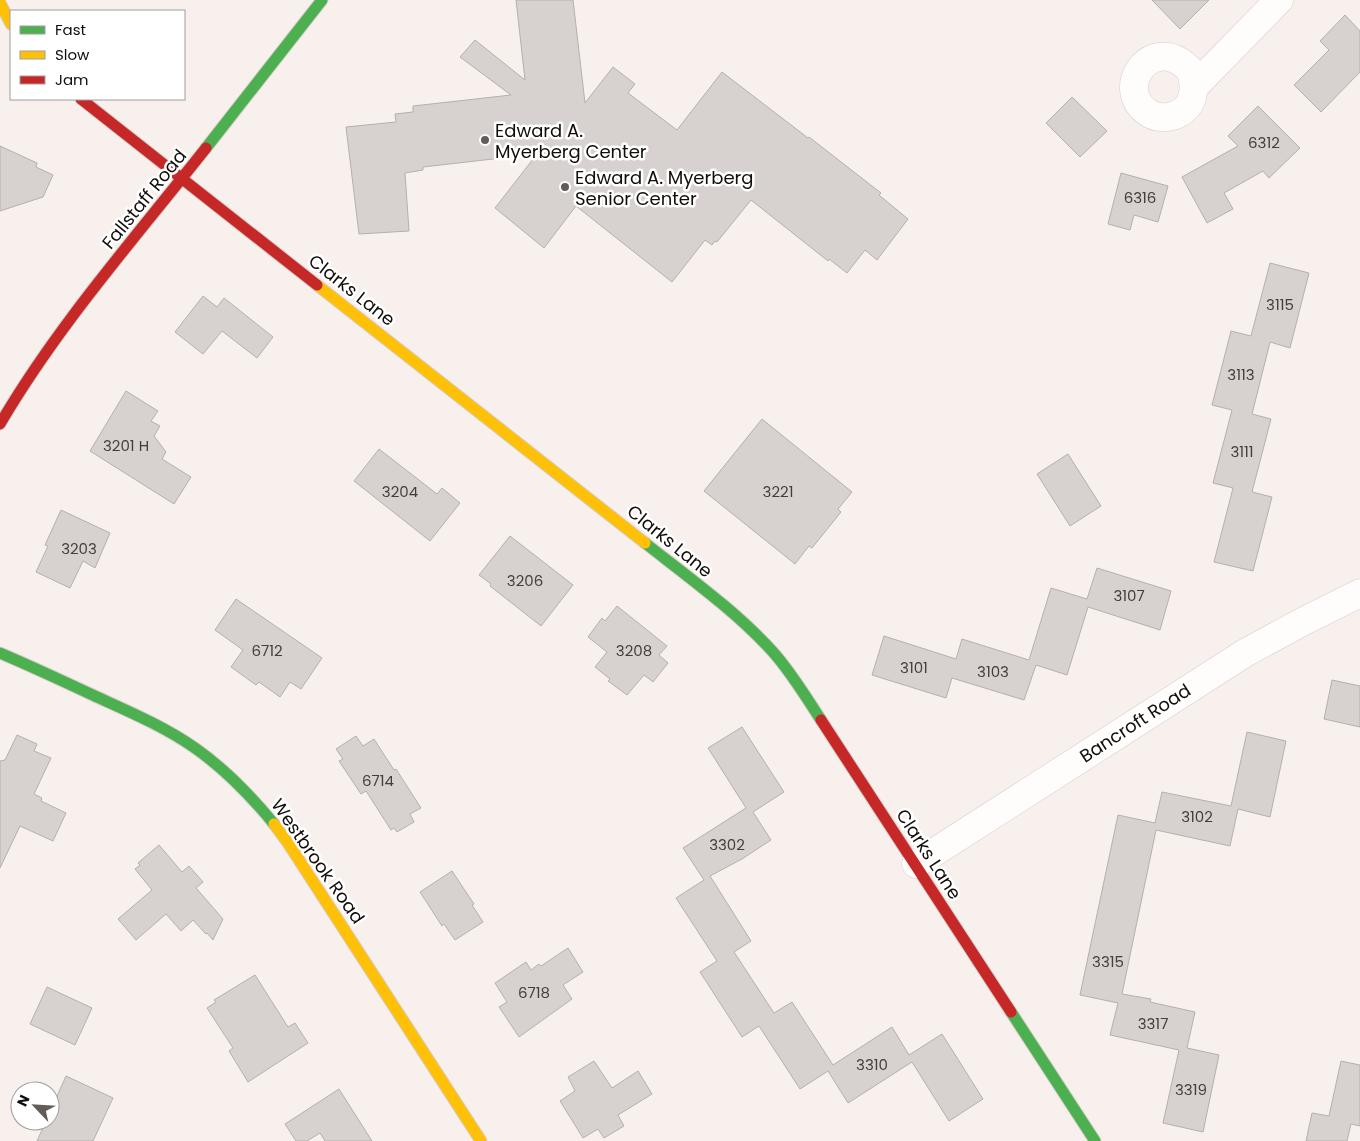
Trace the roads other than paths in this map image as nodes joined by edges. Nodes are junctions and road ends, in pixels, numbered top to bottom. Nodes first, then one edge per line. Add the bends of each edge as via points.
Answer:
1 (322, 0) edge
2 (1279, 0) edge
3 (0, 3) edge
4 (10, 22) edge
5 (1194, 87) dead end
6 (82, 100) edge
7 (183, 178) junction
8 (0, 424) edge
9 (1360, 593) edge
10 (0, 652) edge
11 (916, 864) junction
12 (481, 1141) edge
13 (1095, 1141) edge

1 - 7 street, Fallstaff Road
2 - 5 street
3 - 4 street
6 - 7 street, Clarks Lane
7 - 8 street, Fallstaff Road via 66,324 28,377
7 - 11 street, Clarks Lane via 740,620 773,652 803,692
9 - 11 street, Bancroft Road via 1245,653
10 - 12 street, Westbrook Road via 171,734 211,761 250,797 288,843
11 - 13 street, Clarks Lane

